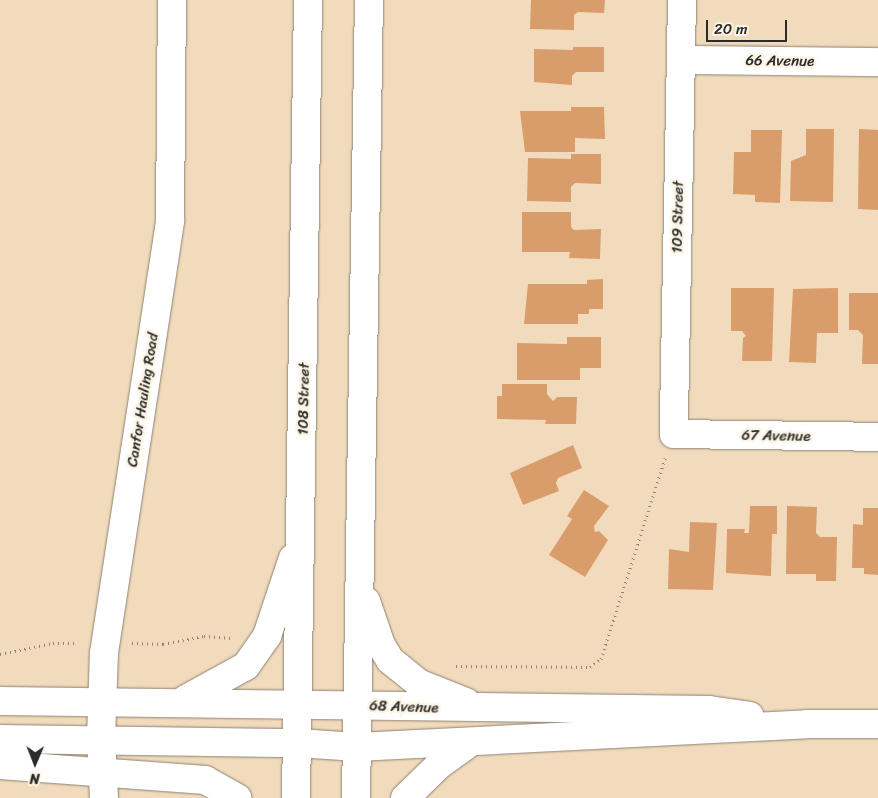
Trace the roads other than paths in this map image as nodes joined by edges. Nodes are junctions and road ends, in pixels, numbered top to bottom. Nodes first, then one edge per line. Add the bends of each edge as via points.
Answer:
1 (172, 0) edge
2 (308, 0) edge
3 (369, 0) edge
4 (682, 0) edge
5 (682, 60) junction
6 (878, 62) edge
7 (674, 434) joint
8 (878, 437) edge
9 (302, 533) junction
10 (360, 586) junction
11 (0, 701) edge
12 (182, 701) junction
13 (103, 703) junction
14 (299, 705) junction
15 (357, 706) junction
16 (486, 710) junction
17 (806, 724) junction
18 (878, 724) edge
19 (101, 738) junction
20 (0, 739) edge
21 (298, 743) junction
22 (468, 744) junction
23 (357, 747) junction
24 (0, 765) edge
25 (103, 786) edge
26 (237, 798) edge
27 (296, 798) edge
28 (356, 798) edge
29 (405, 798) edge

1 - 13 main road, Canfor Hauling Road via 170,220 104,653
2 - 9 main road, 108 Street
3 - 10 main road
4 - 5 main road, 109 Street
5 - 6 main road, 66 Avenue
5 - 7 main road, 109 Street
7 - 8 main road, 67 Avenue
9 - 12 main road via 267,636 246,666
9 - 14 main road, 108 Street
10 - 15 main road
10 - 16 main road via 381,645 390,660 418,683
11 - 13 main road, 68 Avenue
12 - 13 main road, 68 Avenue
12 - 14 main road, 68 Avenue
13 - 19 main road, Canfor Hauling Road
14 - 15 main road, 68 Avenue
14 - 21 main road, 108 Street
15 - 16 main road, 68 Avenue
15 - 23 main road
16 - 17 main road, 68 Avenue via 708,710
17 - 18 main road, 68 Avenue
17 - 22 main road, 68 Avenue
19 - 20 main road, 68 Avenue
19 - 21 main road, 68 Avenue
19 - 25 main road, Canfor Hauling Road
21 - 23 main road, 68 Avenue
21 - 27 main road, 108 Street
22 - 23 main road, 68 Avenue
22 - 29 main road
23 - 28 main road
24 - 25 main road
25 - 26 main road via 205,780

